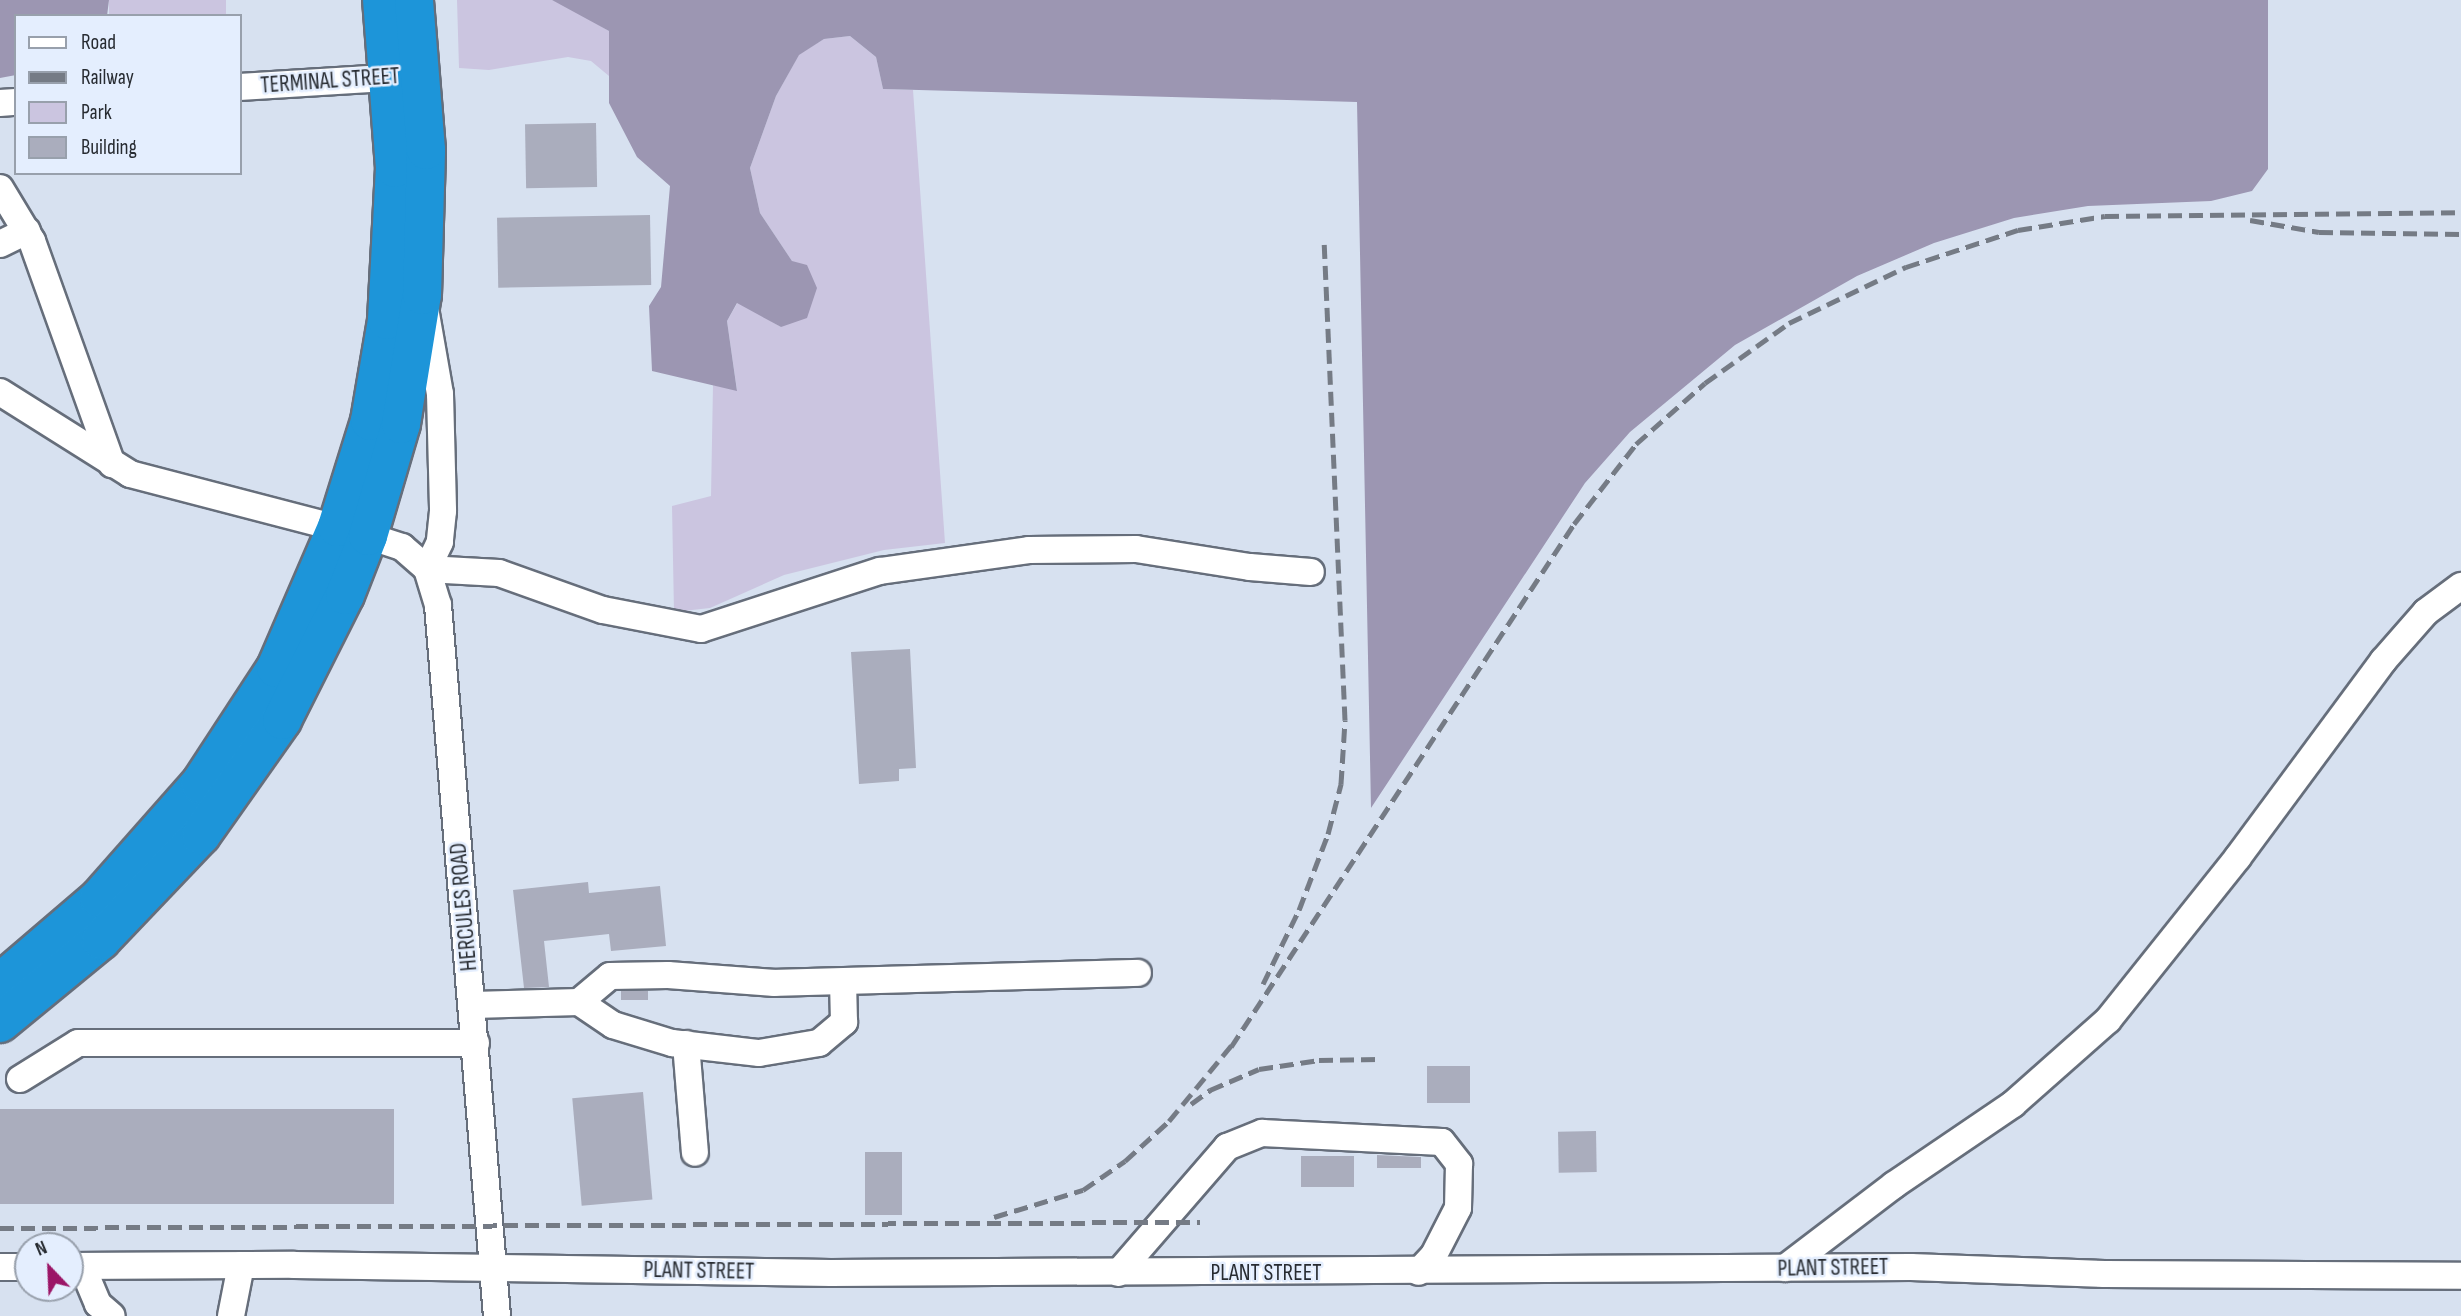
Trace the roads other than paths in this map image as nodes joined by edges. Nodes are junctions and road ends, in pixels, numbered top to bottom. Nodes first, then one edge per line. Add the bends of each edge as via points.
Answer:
1 (382, 0) edge
2 (414, 0) edge
3 (404, 76) junction
4 (242, 87) edge
5 (0, 188) edge
6 (27, 231) junction
7 (0, 244) edge
8 (422, 295) junction
9 (0, 392) edge
10 (112, 464) junction
11 (353, 531) junction
12 (427, 569) junction
13 (1311, 572) dead end
14 (2461, 586) edge
15 (1138, 973) dead end
16 (844, 982) junction
17 (0, 983) edge
18 (579, 1002) junction
19 (473, 1005) junction
20 (0, 1023) edge
21 (476, 1043) junction
22 (685, 1044) junction
23 (20, 1079) dead end
24 (695, 1153) dead end
25 (241, 1265) junction
26 (84, 1266) edge
27 (494, 1268) junction
28 (1785, 1268) junction
29 (1418, 1272) junction
30 (1118, 1273) junction
31 (2461, 1276) edge
32 (84, 1280) edge
33 (112, 1316) edge
34 (231, 1316) edge
35 (497, 1316) edge

1 - 3 highway
2 - 3 highway
3 - 4 street, TERMINAL STREET
3 - 8 highway via 426,217
3 - 11 highway via 394,168 387,320
5 - 6 street
6 - 7 street
6 - 10 street
8 - 11 highway via 401,425
8 - 12 street via 440,394 443,497 440,542
9 - 10 street
10 - 11 street via 161,484
11 - 12 street via 402,547
11 - 17 highway via 276,668 200,784 99,898
11 - 20 highway via 312,665 240,784 139,903 61,976
12 - 13 street via 499,573 603,610 701,629 880,571 1029,550 1136,549
12 - 19 street, HERCULES ROAD via 438,605
14 - 28 street via 2426,612 2383,662 2238,857 2108,1020 2013,1104 1894,1185
15 - 16 street
16 - 18 street via 610,976
16 - 22 street via 844,1022 819,1043 759,1053
18 - 19 street
18 - 22 street via 614,1025
19 - 21 street, HERCULES ROAD
21 - 23 street via 78,1043
21 - 27 street, HERCULES ROAD
22 - 24 street
25 - 26 street, PLANT STREET
25 - 27 street, PLANT STREET
25 - 34 street
27 - 30 street, PLANT STREET
27 - 35 street, HERCULES ROAD
28 - 29 street, PLANT STREET
28 - 31 street, PLANT STREET
29 - 30 street, PLANT STREET
29 - 30 street via 1440,1247 1458,1208 1459,1164 1442,1142 1262,1133 1227,1147
32 - 33 street via 98,1304

